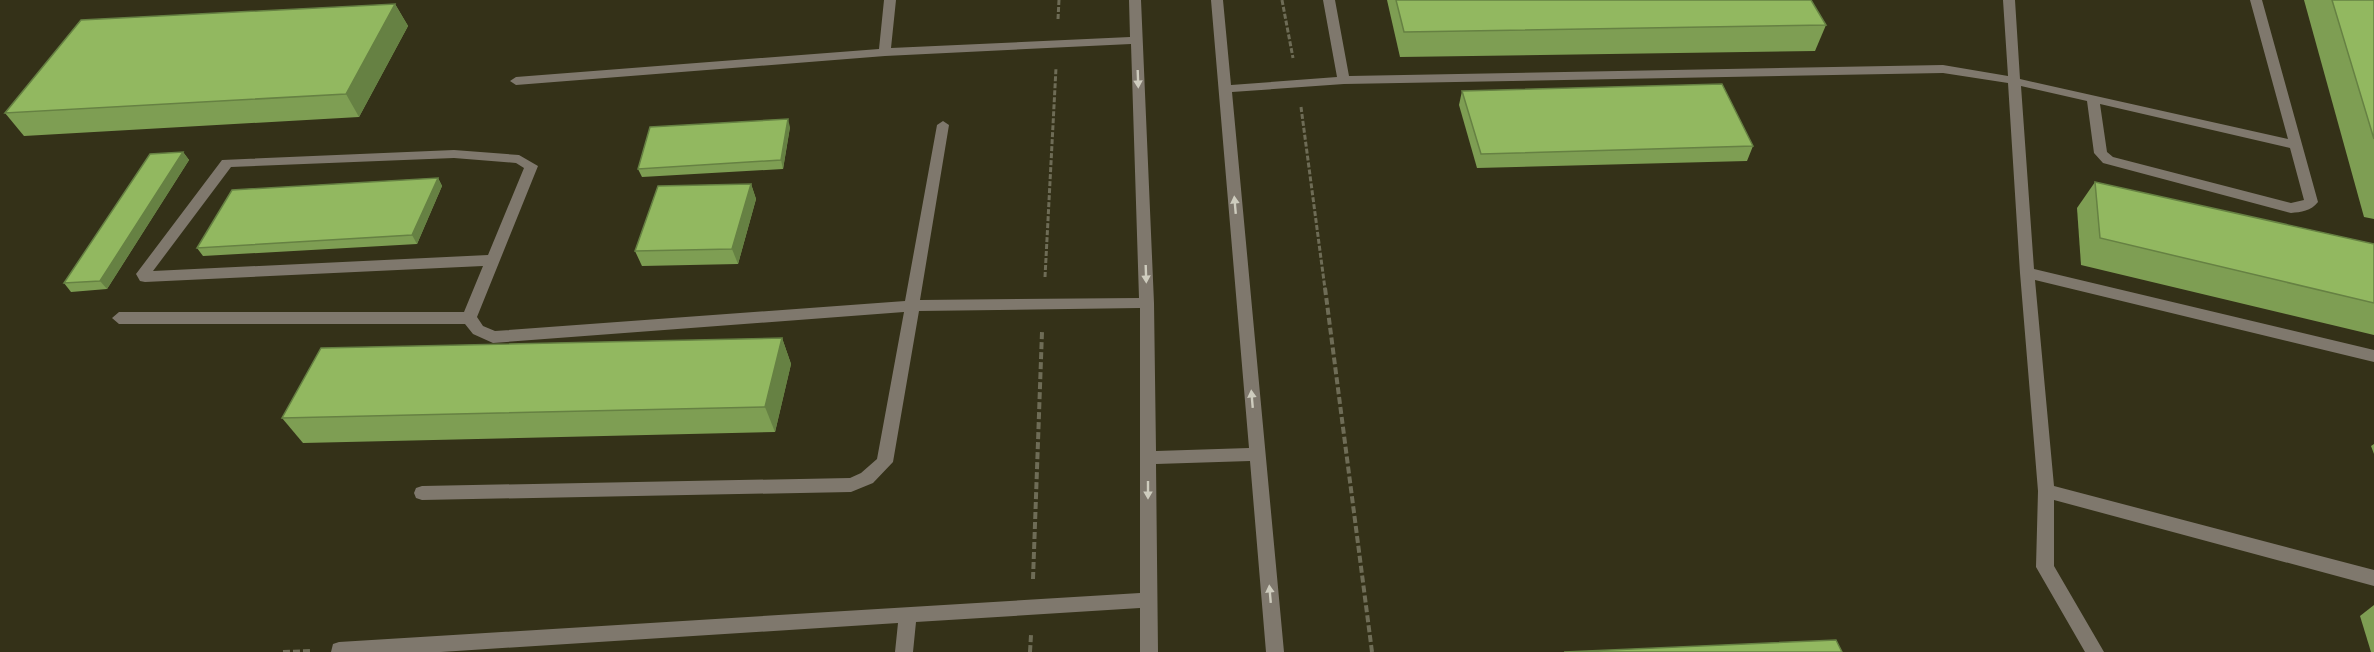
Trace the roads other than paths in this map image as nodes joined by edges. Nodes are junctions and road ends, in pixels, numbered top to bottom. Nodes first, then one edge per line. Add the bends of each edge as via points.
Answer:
1 (890, 0) edge
2 (1135, 0) edge
3 (1217, 0) edge
4 (1329, 0) edge
5 (2009, 0) edge
6 (2256, 0) edge
7 (1136, 40) junction
8 (885, 52) junction
9 (1344, 80) junction
10 (516, 81) dead end
11 (2014, 81) junction
12 (1225, 89) junction
13 (2093, 99) junction
14 (943, 125) dead end
15 (2296, 145) junction
16 (492, 261) junction
17 (2027, 273) junction
18 (1147, 303) junction
19 (912, 306) junction
20 (119, 318) dead end
21 (469, 318) junction
22 (2374, 357) edge
23 (1257, 454) junction
24 (1148, 458) junction
25 (2046, 490) junction
26 (422, 493) dead end
27 (2374, 578) edge
28 (1148, 600) junction
29 (908, 615) junction
30 (339, 650) dead end
31 (904, 652) edge
32 (1149, 652) edge
33 (1275, 652) edge
34 (2095, 652) edge

1 - 8 street
2 - 7 street
3 - 12 street
4 - 9 street
5 - 11 street
6 - 15 street
7 - 8 street
7 -> 18 street
8 - 10 street
9 - 11 street via 1943,69
9 - 12 street
11 - 13 street
11 - 17 street
23 -> 12 street
13 - 15 street
13 - 15 street via 2101,153 2108,160 2290,208 2311,202
14 - 19 street
16 - 16 street via 531,166 525,160 454,154 234,162 224,165 143,274 145,277
16 - 21 street
17 - 22 street
17 - 25 street
18 - 19 street
18 - 24 street
19 - 21 street via 494,337 478,330
19 - 26 street via 885,462 852,485
20 - 21 street
23 - 24 street
33 -> 23 street
24 -> 28 street
25 - 27 street
25 - 34 street via 2045,567
28 - 29 street
28 - 32 street
29 - 30 street
29 - 31 street

